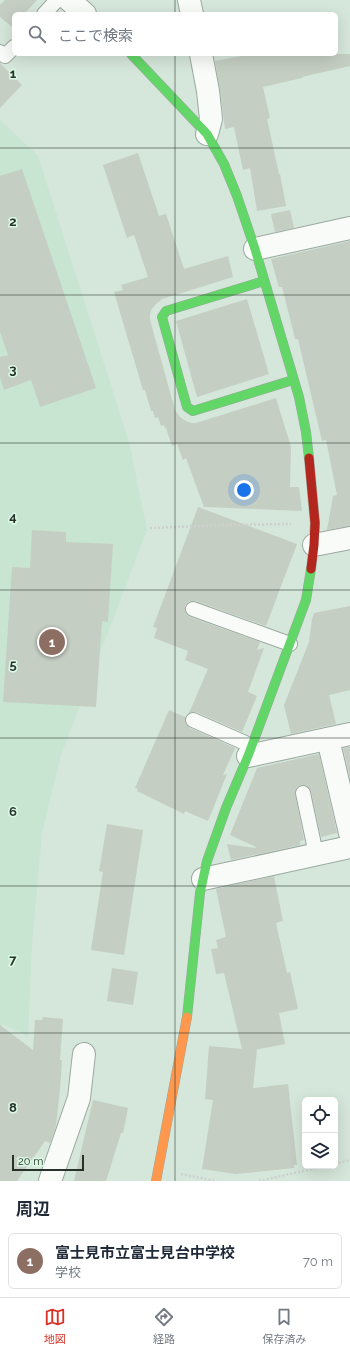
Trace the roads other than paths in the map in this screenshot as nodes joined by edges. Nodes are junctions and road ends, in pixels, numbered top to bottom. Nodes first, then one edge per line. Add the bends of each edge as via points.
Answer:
1 (57, 0) edge
2 (69, 0) edge
3 (189, 0) edge
4 (46, 12) edge
5 (83, 12) edge
6 (192, 12) edge
7 (12, 49) edge
8 (0, 52) edge
9 (133, 56) edge
10 (201, 56) edge
11 (206, 134) junction
12 (350, 228) edge
13 (255, 249) junction
14 (264, 281) junction
15 (293, 380) junction
16 (350, 538) edge
17 (314, 546) junction
18 (193, 608) dead end
19 (290, 644) junction
20 (193, 720) dead end
21 (350, 734) edge
22 (328, 739) junction
23 (250, 751) junction
24 (303, 792) dead end
25 (350, 832) edge
26 (350, 847) edge
27 (316, 854) junction
28 (203, 879) junction
29 (84, 1054) dead end
30 (50, 1181) edge
31 (156, 1181) edge

1 - 4 lane
2 - 5 street
3 - 6 street
7 - 8 lane via 5,56
9 - 11 street
10 - 11 street via 211,119
11 - 13 street via 224,164
12 - 13 street
13 - 14 street
14 - 15 street
14 - 15 street via 166,311 162,317 187,407 193,410
15 - 17 street via 306,432 314,505
16 - 17 street
17 - 19 street via 306,600
18 - 19 lane
19 - 23 street
20 - 23 lane
21 - 22 street
22 - 23 street
22 - 25 street
23 - 28 street via 226,808
24 - 27 lane
26 - 27 street
27 - 28 street
28 - 31 street via 188,1010
29 - 30 street via 79,1098

